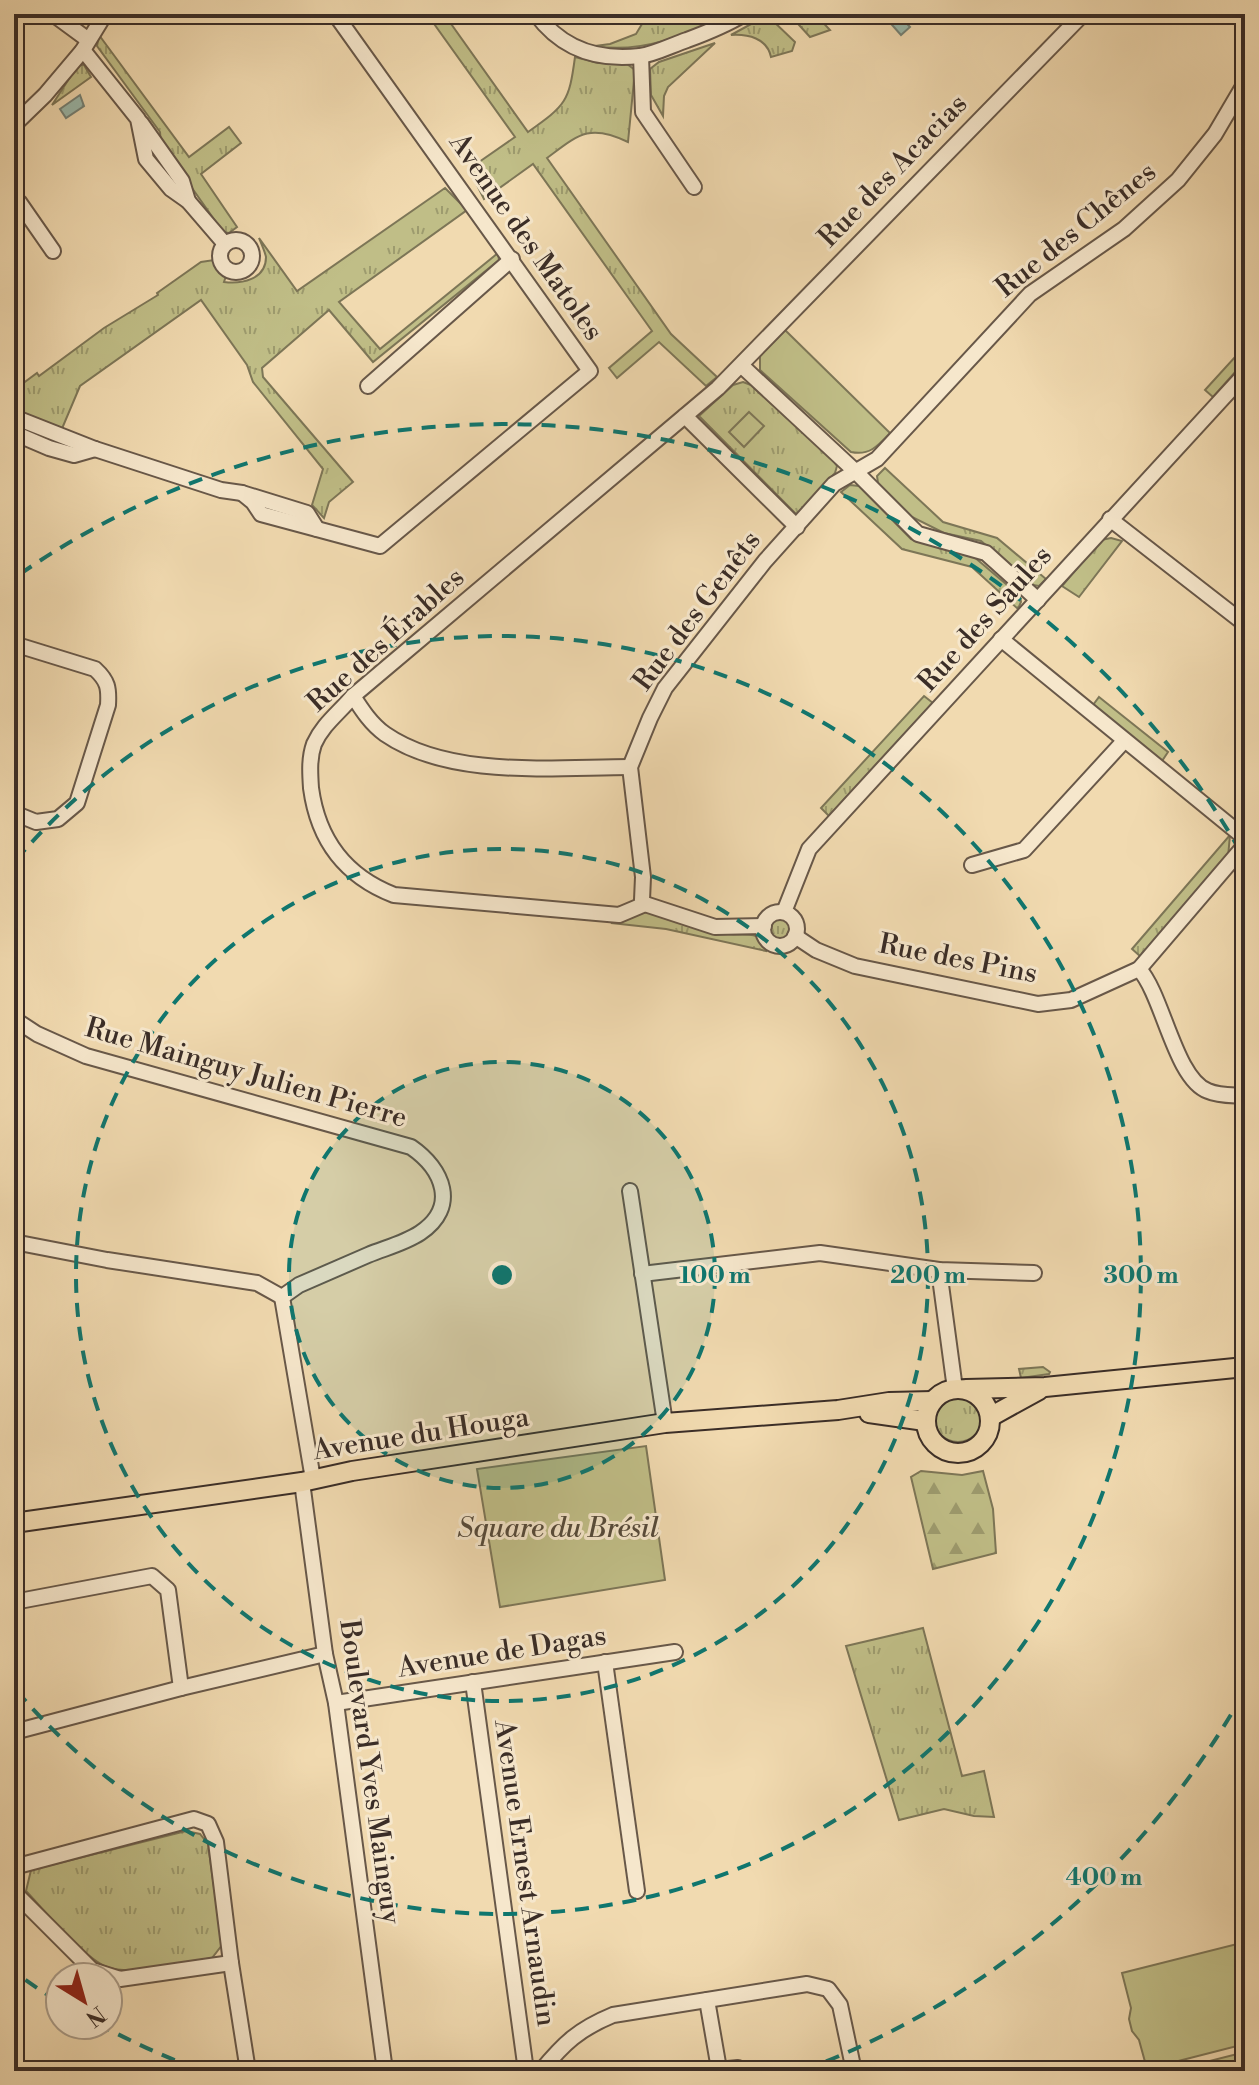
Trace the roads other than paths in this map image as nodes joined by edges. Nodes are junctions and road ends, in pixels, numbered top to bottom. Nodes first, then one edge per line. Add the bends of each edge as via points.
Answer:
1 (53, 14) edge
2 (105, 14) edge
3 (335, 14) edge
4 (536, 14) edge
5 (744, 14) edge
6 (1083, 14) edge
7 (85, 44) junction
8 (641, 56) junction
9 (1245, 83) edge
10 (14, 125) edge
11 (694, 187) dead end
12 (14, 201) edge
13 (225, 244) dead end
14 (53, 251) dead end
15 (512, 259) junction
16 (742, 366) junction
17 (1245, 374) edge
18 (368, 386) dead end
19 (685, 416) junction
20 (14, 417) edge
21 (14, 433) edge
22 (95, 449) junction
23 (855, 471) junction
24 (1110, 519) junction
25 (797, 527) junction
26 (1038, 600) junction
27 (1245, 624) edge
28 (1001, 639) junction
29 (14, 644) edge
30 (353, 696) junction
31 (1124, 741) junction
32 (630, 767) junction
33 (14, 813) edge
34 (1245, 838) edge
35 (1245, 845) edge
36 (972, 865) dead end
37 (645, 904) junction
38 (784, 912) junction
39 (764, 926) junction
40 (795, 936) junction
41 (1139, 969) junction
42 (14, 1019) edge
43 (1245, 1096) edge
44 (630, 1191) dead end
45 (14, 1242) edge
46 (939, 1270) junction
47 (1034, 1273) dead end
48 (642, 1274) junction
49 (282, 1297) junction
50 (1245, 1367) edge
51 (1045, 1387) junction
52 (960, 1389) junction
53 (933, 1401) junction
54 (838, 1410) junction
55 (990, 1417) junction
56 (925, 1421) junction
57 (665, 1423) junction
58 (308, 1480) junction
59 (14, 1523) edge
60 (14, 1602) edge
61 (675, 1652) dead end
62 (325, 1654) junction
63 (605, 1662) junction
64 (473, 1682) junction
65 (181, 1688) junction
66 (336, 1703) junction
67 (14, 1732) edge
68 (14, 1867) edge
69 (637, 1891) dead end
70 (14, 1892) edge
71 (231, 1963) junction
72 (707, 2000) junction
73 (738, 2068) dead end
74 (713, 2070) edge
75 (248, 2071) edge
76 (385, 2071) edge
77 (526, 2071) edge
78 (541, 2071) edge
79 (854, 2071) edge

1 - 7 street
2 - 7 street
3 - 15 street, Avenue des Matoles
4 - 8 street via 569,46
5 - 8 street
6 - 16 street, Rue des Acacias
7 - 10 street
7 - 13 street via 138,119 146,159
8 - 11 street via 643,112
9 - 23 street, Rue des Chênes via 1215,134 1161,198 1030,294 877,459
12 - 14 street
15 - 18 street
15 - 22 street, Avenue des Matoles via 590,371 380,546 261,514 242,493
16 - 19 street, Rue des Érables
16 - 23 street
17 - 24 street, Rue des Saules
19 - 25 street
19 - 30 street, Rue des Érables
20 - 22 street, Avenue des Matoles
21 - 22 street, Avenue des Matoles via 74,455
23 - 25 street, Rue des Genêts via 834,484
23 - 26 street via 918,534 986,553
24 - 26 street, Rue des Saules
24 - 27 street
25 - 32 street, Rue des Genêts via 665,688
26 - 28 street, Rue des Saules
28 - 31 street
28 - 38 street, Rue des Saules via 809,849
29 - 33 street via 95,669 109,688 77,803 58,819 36,822
30 - 32 street via 368,720 386,735 436,756 486,766
30 - 37 street, Rue des Érables via 326,722 313,747 311,784 326,841 372,886 394,895 619,915
31 - 34 street
31 - 36 street via 1024,850
32 - 37 street, Rue des Genêts
35 - 41 street, Rue des Pins
37 - 39 street via 715,927
38 - 39 street via 769,917
38 - 40 street via 795,922
39 - 40 street via 765,936 778,945
40 - 41 street, Rue des Pins via 855,966 1038,1004 1071,1000
41 - 43 street via 1185,1068 1200,1087
42 - 49 street, Rue Mainguy Julien Pierre via 86,1056 411,1147 429,1159 443,1192 439,1214 422,1232
44 - 48 street
45 - 49 street via 257,1283
46 - 47 street
46 - 48 street via 820,1253
46 - 52 street
48 - 57 street
49 - 58 street
50 - 51 main road
51 - 52 main road
51 - 55 main road
52 - 53 main road
52 - 55 main road via 981,1397
53 - 54 main road
53 - 56 main road
54 - 56 main road
54 - 57 main road, Avenue du Houga
55 - 56 main road via 978,1446 958,1453 932,1441
57 - 58 main road, Avenue du Houga
58 - 59 main road, Avenue du Houga
58 - 62 street, Boulevard Yves Mainguy
60 - 65 street via 152,1576 168,1590
61 - 63 street, Avenue de Dagas
62 - 65 street
62 - 66 street, Boulevard Yves Mainguy
63 - 64 street, Avenue de Dagas
63 - 69 street
64 - 66 street, Avenue de Dagas
64 - 77 street, Avenue Ernest Arnaudin
65 - 67 street
66 - 76 street, Boulevard Yves Mainguy
68 - 71 street via 194,1819 208,1824 216,1842
70 - 71 street via 92,1970 120,1979
71 - 75 street
72 - 74 street
72 - 78 street via 613,2015 586,2027
72 - 79 street via 807,1984 828,1989 840,2005
73 - 74 street

